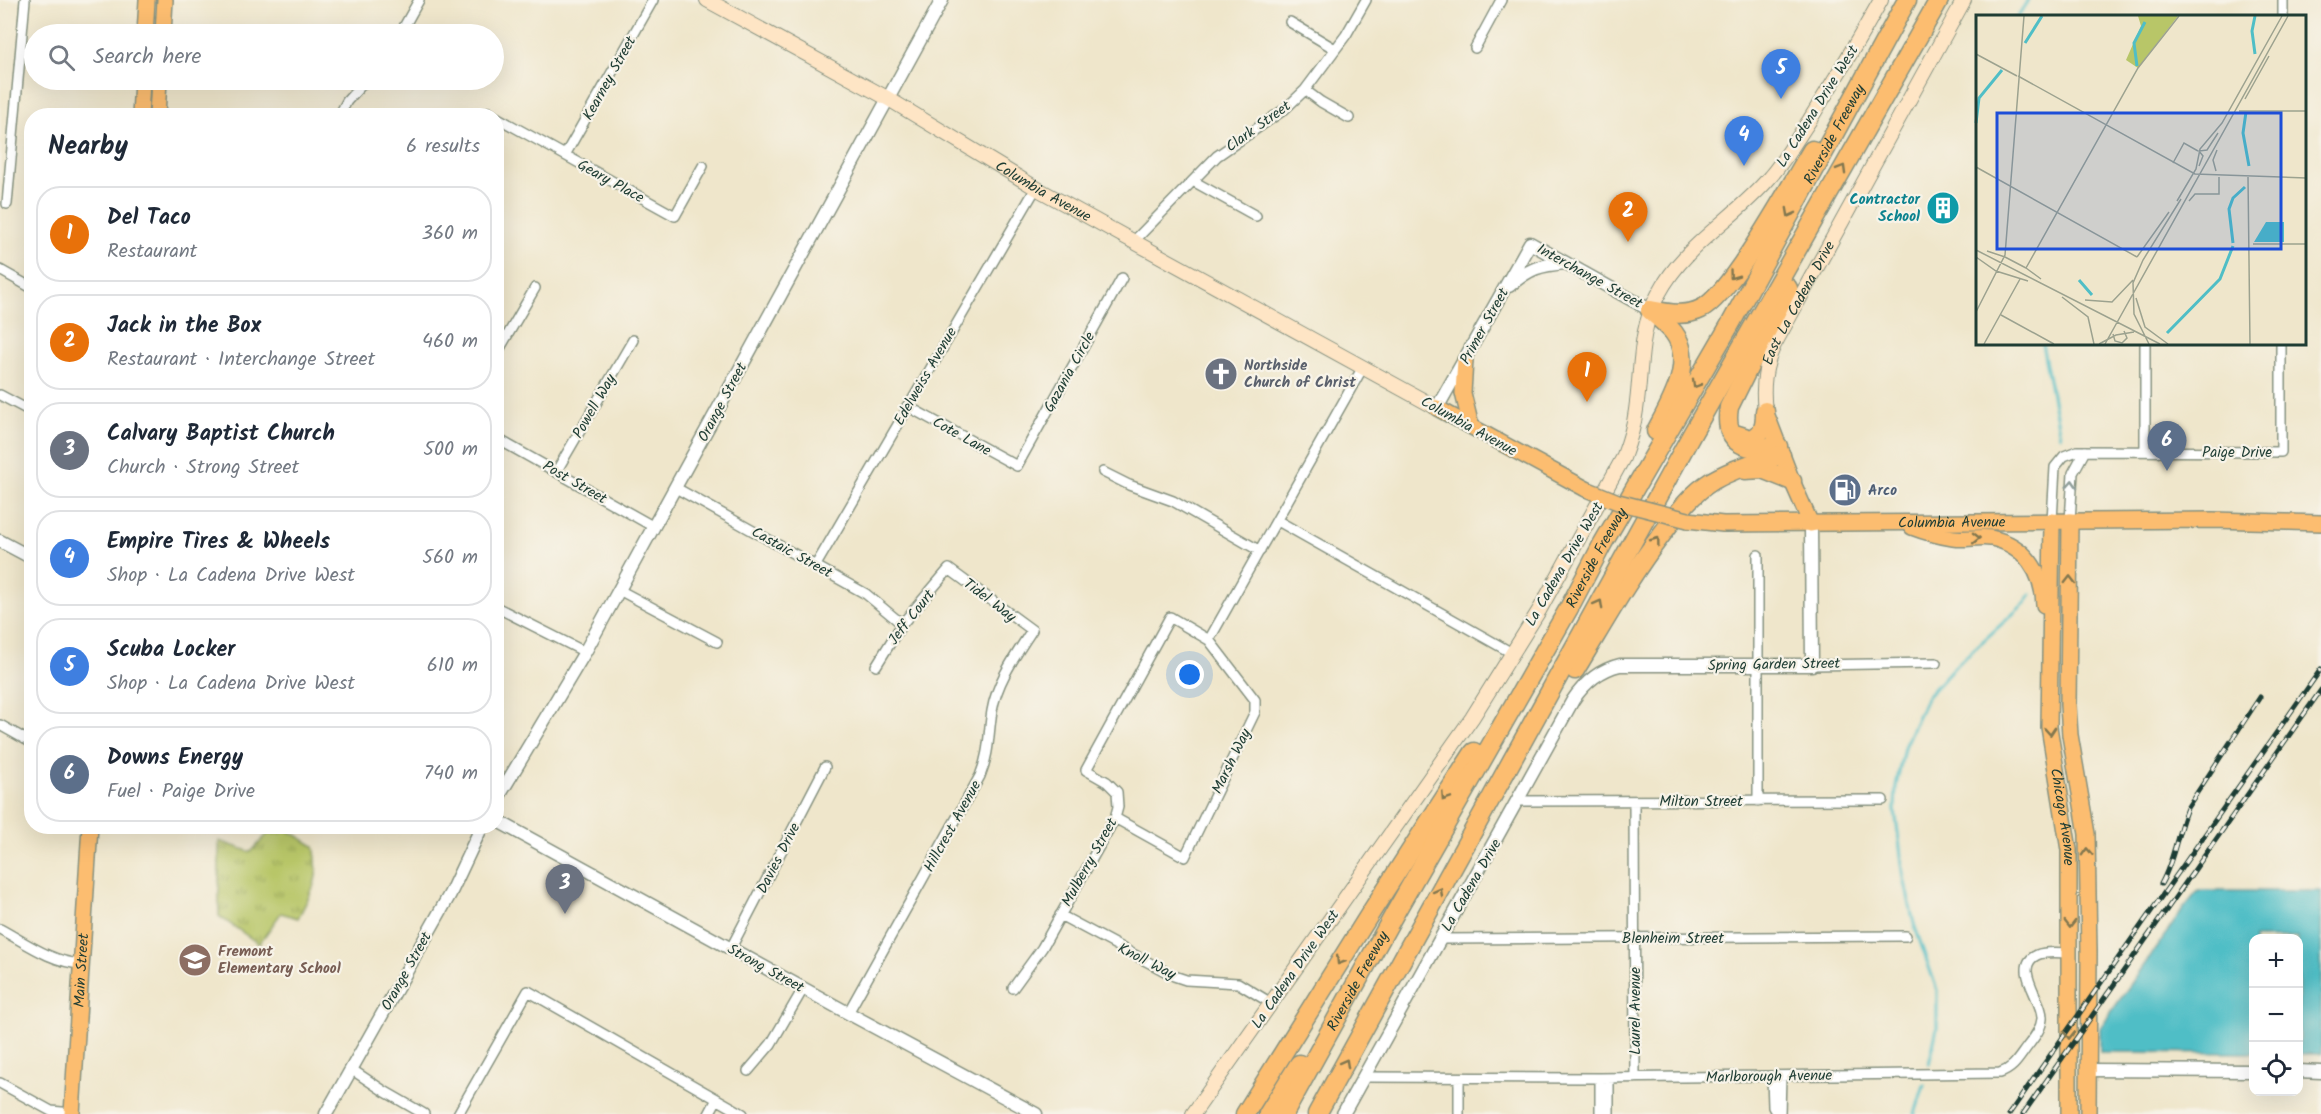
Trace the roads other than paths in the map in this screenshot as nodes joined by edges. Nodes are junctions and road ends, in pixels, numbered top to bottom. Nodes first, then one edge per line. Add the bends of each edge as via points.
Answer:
1 (25, 0) edge
2 (147, 0) edge
3 (165, 0) edge
4 (419, 0) edge
5 (653, 0) edge
6 (707, 0) edge
7 (942, 0) edge
8 (1366, 0) edge
9 (1501, 0) edge
10 (1881, 0) edge
11 (1907, 0) edge
12 (1939, 0) edge
13 (1964, 0) edge
14 (1290, 21) dead end
15 (146, 24) edge
16 (164, 24) edge
17 (406, 24) edge
18 (1888, 33) junction
19 (1474, 48) dead end
20 (1335, 49) junction
21 (141, 90) edge
22 (158, 90) edge
23 (357, 90) edge
24 (1305, 90) junction
25 (887, 98) junction
26 (140, 108) edge
27 (157, 108) edge
28 (343, 108) edge
29 (1349, 118) dead end
30 (504, 122) edge
31 (565, 155) junction
32 (703, 166) dead end
33 (1193, 181) junction
34 (1036, 188) junction
35 (7, 204) dead end
36 (1256, 216) dead end
37 (1803, 238) junction
38 (1135, 240) junction
39 (1530, 243) joint
40 (1566, 263) junction
41 (0, 270) edge
42 (1122, 278) dead end
43 (24, 284) edge
44 (535, 288) dead end
45 (1504, 291) junction
46 (1650, 310) junction
47 (633, 339) dead end
48 (504, 341) edge
49 (2145, 345) edge
50 (2281, 345) edge
51 (1465, 360) junction
52 (1363, 367) junction
53 (0, 395) edge
54 (907, 406) junction
55 (24, 408) edge
56 (1437, 408) junction
57 (1765, 411) junction
58 (1471, 426) junction
59 (1728, 426) junction
60 (504, 443) edge
61 (1780, 450) junction
62 (2085, 451) junction
63 (2145, 451) junction
64 (1017, 466) joint
65 (1731, 471) junction
66 (556, 472) junction
67 (1103, 472) dead end
68 (1792, 481) junction
69 (676, 488) junction
70 (1278, 521) junction
71 (2052, 521) junction
72 (2070, 521) junction
73 (1899, 522) junction
74 (2321, 523) edge
75 (1811, 524) junction
76 (654, 527) junction
77 (0, 540) edge
78 (1603, 543) junction
79 (1260, 551) junction
80 (24, 554) edge
81 (1758, 555) dead end
82 (816, 565) junction
83 (949, 569) joint
84 (619, 590) junction
85 (1569, 608) junction
86 (504, 611) edge
87 (1170, 617) joint
88 (902, 624) junction
89 (1032, 630) joint
90 (1209, 640) junction
91 (717, 642) dead end
92 (585, 652) junction
93 (1512, 653) junction
94 (2050, 653) junction
95 (1936, 663) dead end
96 (1758, 665) junction
97 (1812, 665) junction
98 (876, 666) dead end
99 (1611, 667) joint
100 (0, 725) edge
101 (1530, 728) junction
102 (24, 738) edge
103 (825, 767) dead end
104 (504, 788) edge
105 (1883, 800) dead end
106 (1518, 801) junction
107 (1634, 801) junction
108 (1758, 801) junction
109 (1115, 818) junction
110 (504, 824) edge
111 (89, 834) edge
112 (478, 834) edge
113 (1395, 913) junction
114 (1060, 915) junction
115 (0, 929) edge
116 (1906, 936) dead end
117 (1635, 938) junction
118 (1440, 939) junction
119 (731, 948) junction
120 (2070, 952) junction
121 (2089, 952) junction
122 (81, 964) junction
123 (1013, 988) dead end
124 (804, 989) junction
125 (1271, 1003) junction
126 (848, 1013) junction
127 (351, 1069) junction
128 (2088, 1070) junction
129 (748, 1071) dead end
130 (2249, 1071) edge
131 (2303, 1071) edge
132 (2321, 1072) edge
133 (1777, 1076) junction
134 (1363, 1077) junction
135 (1605, 1078) junction
136 (1635, 1078) junction
137 (1459, 1079) junction
138 (0, 1083) edge
139 (717, 1099) junction
140 (72, 1114) edge
141 (326, 1114) edge
142 (424, 1114) edge
143 (458, 1114) edge
144 (709, 1114) edge
145 (743, 1114) edge
146 (1036, 1114) edge
147 (1192, 1114) edge
148 (1245, 1114) edge
149 (1268, 1114) edge
150 (1284, 1114) edge
151 (1317, 1114) edge
152 (1343, 1114) edge
153 (1459, 1114) edge
154 (1600, 1114) edge
155 (1609, 1114) edge
156 (1779, 1114) edge
157 (2069, 1114) edge
158 (2079, 1114) edge
159 (2088, 1114) edge

1 - 35 street
2 - 15 main road
3 - 16 main road
4 - 17 street
5 - 31 street, Kearney Street
6 - 25 main road, Columbia Avenue
7 - 25 street, Orange Street
8 - 20 street, Clark Street
9 - 19 street
10 - 46 main road, La Cadena Drive West via 1778,168 1672,269
11 - 18 highway, Riverside Freeway
37 -> 12 highway, Riverside Freeway
13 - 57 main road, East La Cadena Drive via 1772,348 1763,382
14 - 20 street
18 -> 46 highway via 1873,44 1813,148 1713,302 1687,314
18 -> 78 highway, Riverside Freeway via 1731,323
20 - 24 street, Clark Street
21 - 26 main road
22 - 27 main road
23 - 28 street
24 - 29 street
24 - 33 street, Clark Street via 1285,110 1217,156
25 - 34 main road, Columbia Avenue
25 - 69 street, Orange Street
30 - 31 street, Geary Place
31 - 32 street, Geary Place via 675,216
33 - 36 street
33 - 38 street, Clark Street
34 - 38 main road, Columbia Avenue
34 - 54 street, Edelweiss Avenue
37 - 59 highway via 1789,286 1729,407
101 -> 37 highway, Riverside Freeway
38 - 52 main road, Columbia Avenue
39 - 40 street, Interchange Street
39 - 45 street, Primer Street
40 - 45 street via 1535,267
40 - 46 street, Interchange Street
41 - 43 street
42 - 64 street, Gazania Circle
44 - 48 street
45 - 51 street, Primer Street
46 - 78 highway via 1680,344 1682,369 1658,428 1609,518
46 - 93 main road, La Cadena Drive West via 1641,347 1632,433 1623,458
47 - 66 street, Powell Way
49 - 63 street
50 - 63 street, Paige Drive via 2281,452
51 - 56 street, Primer Street
51 - 58 main road via 1463,393
52 - 56 main road, Columbia Avenue
52 - 70 street
53 - 55 street
54 - 64 street, Cote Lane
54 - 82 street, Edelweiss Avenue
56 - 58 main road, Columbia Avenue
57 - 59 highway via 1762,432 1751,440 1736,435
57 - 61 main road, East La Cadena Drive
58 - 75 main road, Columbia Avenue, bridge via 1586,489 1652,513 1723,524
59 - 61 highway via 1736,442 1745,447
60 - 66 street, Post Street
61 - 65 highway
61 - 68 main road, East La Cadena Drive
62 - 63 street, Paige Drive
62 - 71 street, Paige Drive via 2064,456 2055,467
72 -> 62 street via 2073,473
65 - 68 highway via 1762,469
101 -> 65 highway via 1565,686 1638,566 1685,503
66 - 76 street, Post Street
67 - 79 street via 1173,501
68 - 75 main road, East La Cadena Drive
69 - 76 street, Orange Street
69 - 82 street, Castaic Street
70 - 79 street
70 - 93 street
71 - 72 main road, Columbia Avenue
71 - 73 main road, Columbia Avenue
71 - 94 main road, Chicago Avenue
72 - 74 main road, Columbia Avenue via 2213,519
121 -> 72 main road, Chicago Avenue via 2087,834 2068,705
73 - 75 main road, Columbia Avenue
73 -> 94 main road via 1955,538 1989,538 2022,552 2040,578
75 - 97 street
76 - 84 street, Orange Street
77 - 80 street
78 - 85 highway, Riverside Freeway
79 - 90 street
81 - 96 street
82 - 88 street, Castaic Street via 866,594
83 - 88 street, Jeff Court
83 - 89 street, Tidel Way
84 - 91 street
84 - 92 street, Orange Street
85 - 113 highway, Riverside Freeway
85 -> 148 highway via 1391,880
86 - 92 street
87 - 90 street, Marsh Way
87 - 109 street, Mulberry Street via 1086,770 1117,792
88 - 98 street, Jeff Court
89 - 126 street, Hillcrest Avenue via 998,690 980,776
90 - 109 street, Marsh Way via 1255,700 1255,712 1185,857
92 - 104 street, Orange Street
93 - 125 main road, La Cadena Drive West via 1431,778
94 -> 120 main road, Chicago Avenue via 2049,727 2068,850
95 - 97 street, Spring Garden Street
96 - 97 street, Spring Garden Street
96 - 99 street, Spring Garden Street
96 - 108 street
99 - 106 street, La Cadena Drive via 1582,687
100 - 102 street
151 -> 101 highway, Riverside Freeway
103 - 119 street, Davies Drive
105 - 108 street, Milton Street
106 - 107 street, Milton Street
106 - 118 street, La Cadena Drive
107 - 108 street, Milton Street
107 - 117 street, Laurel Avenue
109 - 114 street, Mulberry Street
110 - 119 street, Strong Street
111 - 122 main road, Main Street
112 - 127 street, Orange Street via 450,894
113 - 149 highway
113 - 150 highway, Riverside Freeway
114 - 123 street, Mulberry Street
114 - 125 street, Knoll Way via 1174,976 1238,983
115 - 122 street via 51,957
116 - 117 street, Blenheim Street
117 - 118 street, Blenheim Street
117 - 136 street, Laurel Avenue
118 - 134 street, La Cadena Drive
119 - 124 street, Strong Street
120 - 121 main road
120 - 133 street, Marlborough Avenue via 2043,953 2030,961 2027,979 2041,1008 2040,1029 2005,1071
120 -> 157 main road, Chicago Avenue
121 - 128 main road, Chicago Avenue
122 - 140 main road, Main Street
124 - 126 street, Strong Street
124 - 129 street via 771,1044
125 - 147 main road, La Cadena Drive West
126 - 146 street, Strong Street
127 - 141 street, Orange Street
127 - 142 street
128 - 130 street
128 - 158 main road via 2080,1075
128 - 159 main road, Chicago Avenue
131 - 132 street
133 - 136 street, Marlborough Avenue
133 - 156 street
134 - 137 street, Marlborough Avenue
134 - 152 street, La Cadena Drive
135 - 136 street, Marlborough Avenue
135 - 137 street, Marlborough Avenue
135 - 154 street
135 - 155 street
137 - 153 street
138 - 140 street via 51,1112
139 - 143 street via 528,991
139 - 144 street
139 - 145 street

